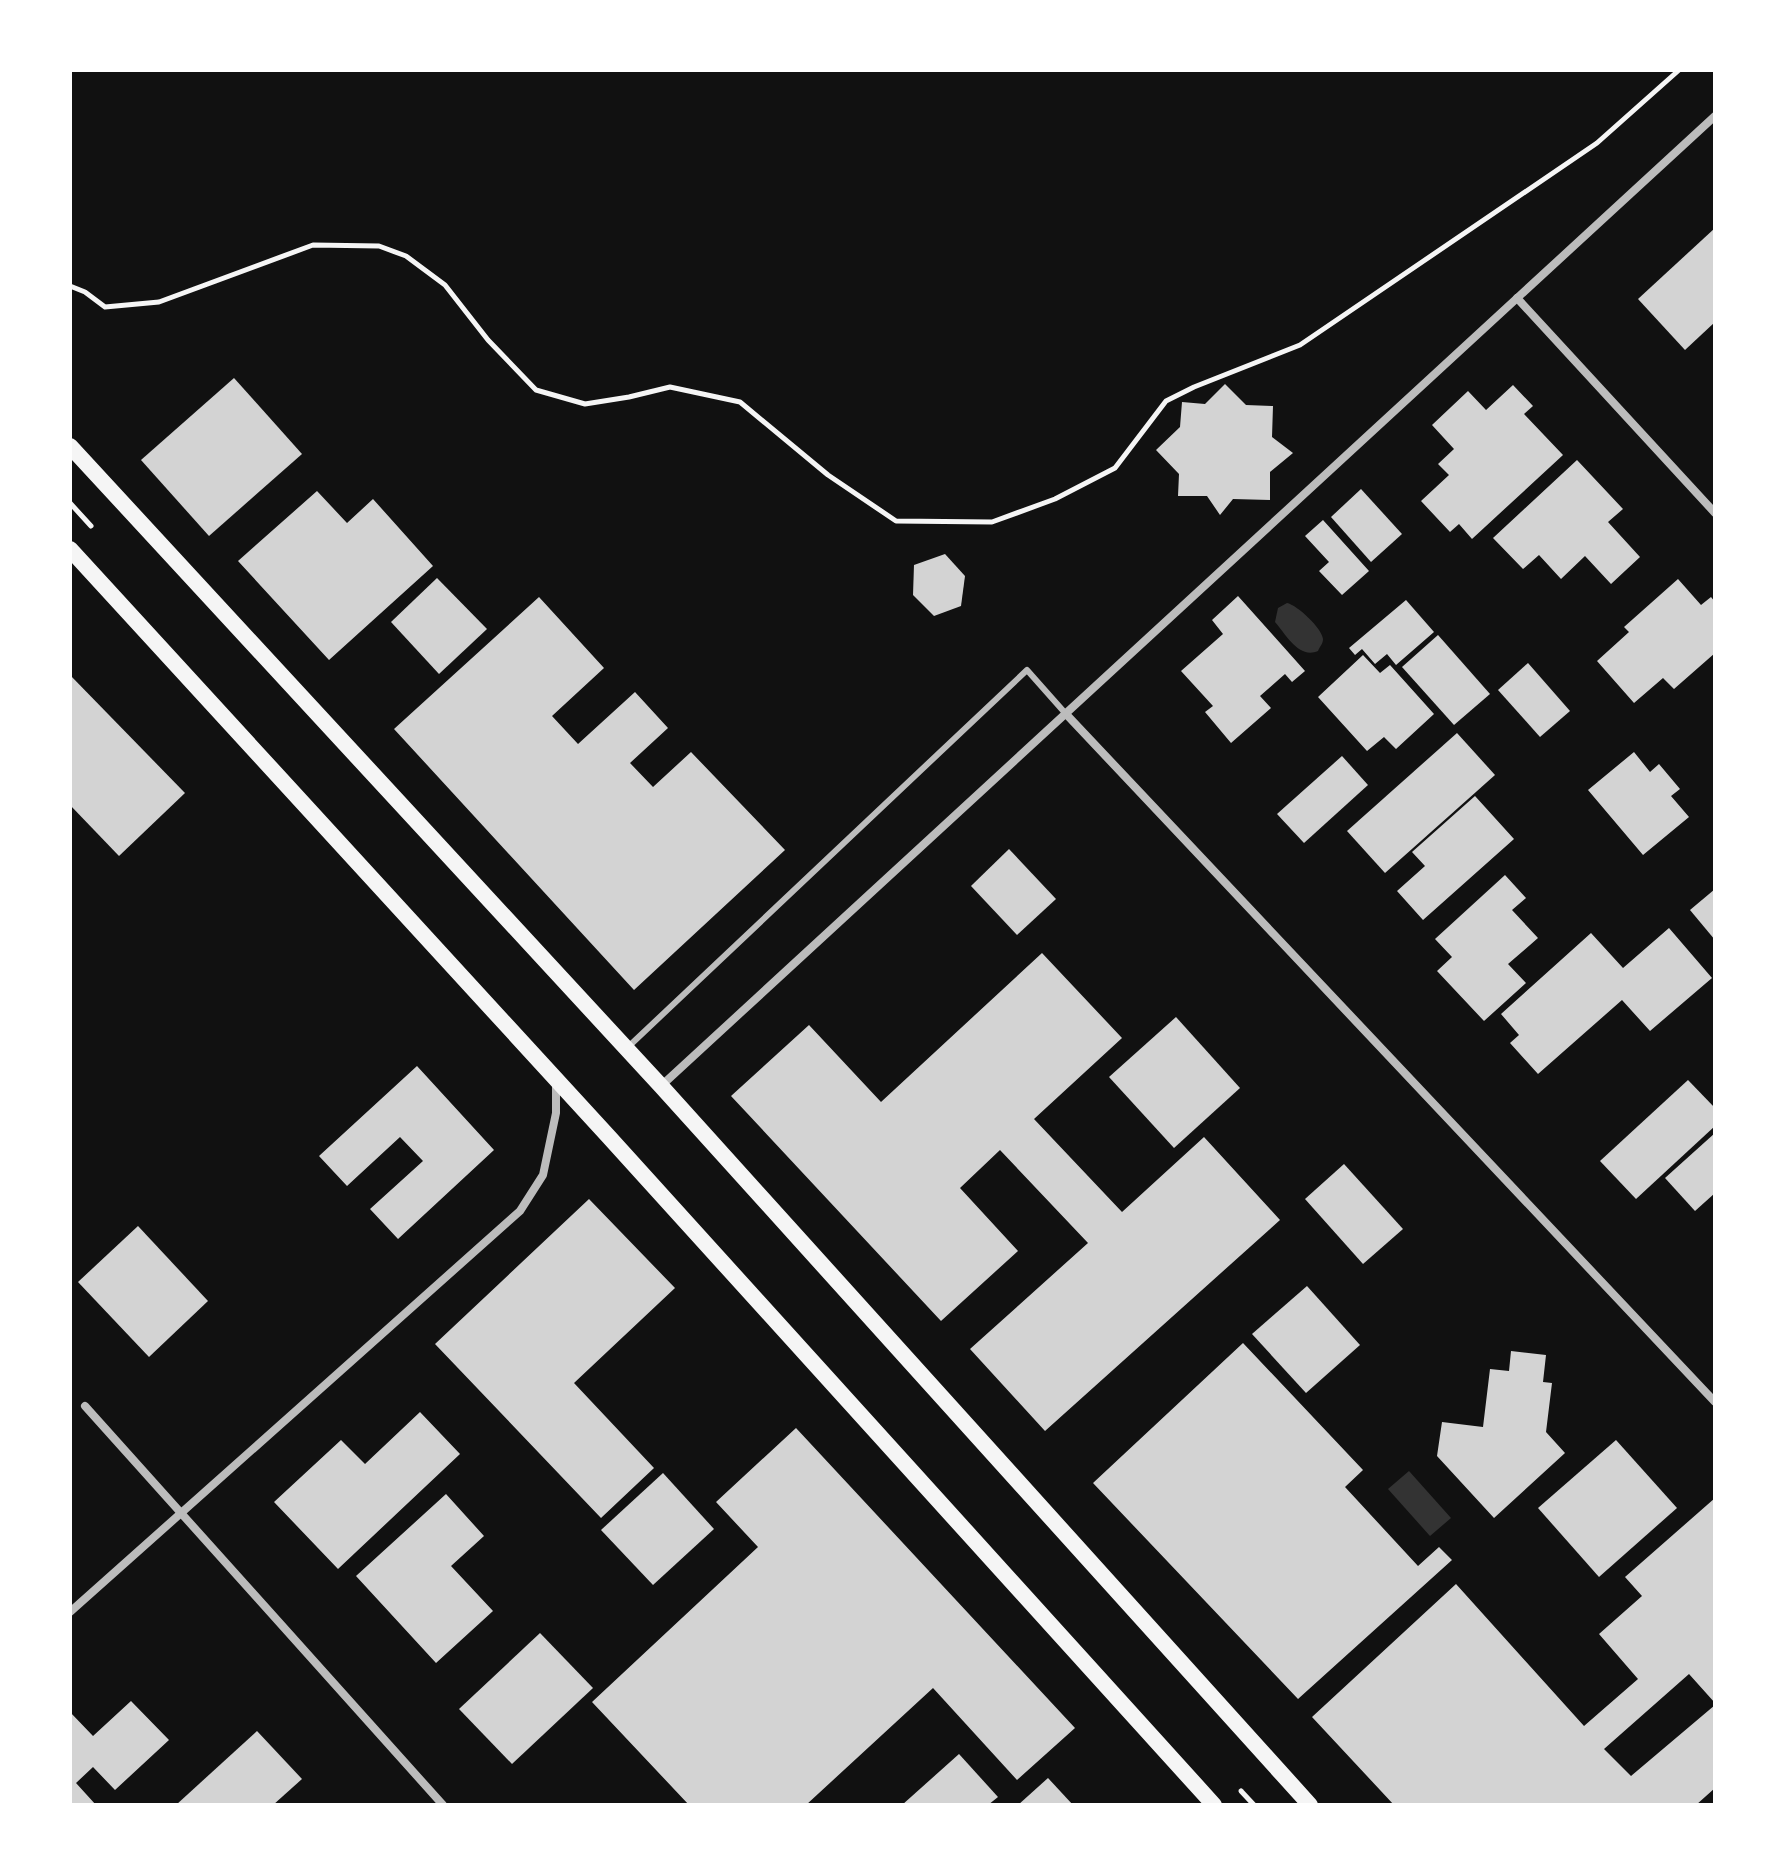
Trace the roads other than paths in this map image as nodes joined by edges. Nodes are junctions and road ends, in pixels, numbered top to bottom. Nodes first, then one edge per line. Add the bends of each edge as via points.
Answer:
1 (1715, 116) edge
2 (1517, 298) junction
3 (70, 446) edge
4 (1715, 513) edge
5 (70, 549) edge
6 (1066, 714) junction
7 (626, 1049) junction
8 (555, 1078) junction
9 (661, 1086) junction
10 (1715, 1402) edge
11 (85, 1406) dead end
12 (180, 1514) junction
13 (70, 1612) edge
14 (443, 1805) edge
15 (1214, 1805) edge
16 (1310, 1805) edge

1 - 2 street
2 - 4 street
2 - 6 street
3 - 7 main road
5 - 8 main road
6 - 7 lane via 1027,670
6 - 9 street
6 - 10 street
7 - 9 main road
8 - 12 street via 556,1113 543,1175 520,1211
8 - 15 main road
9 - 16 main road
11 - 12 street
12 - 13 street
12 - 14 street

